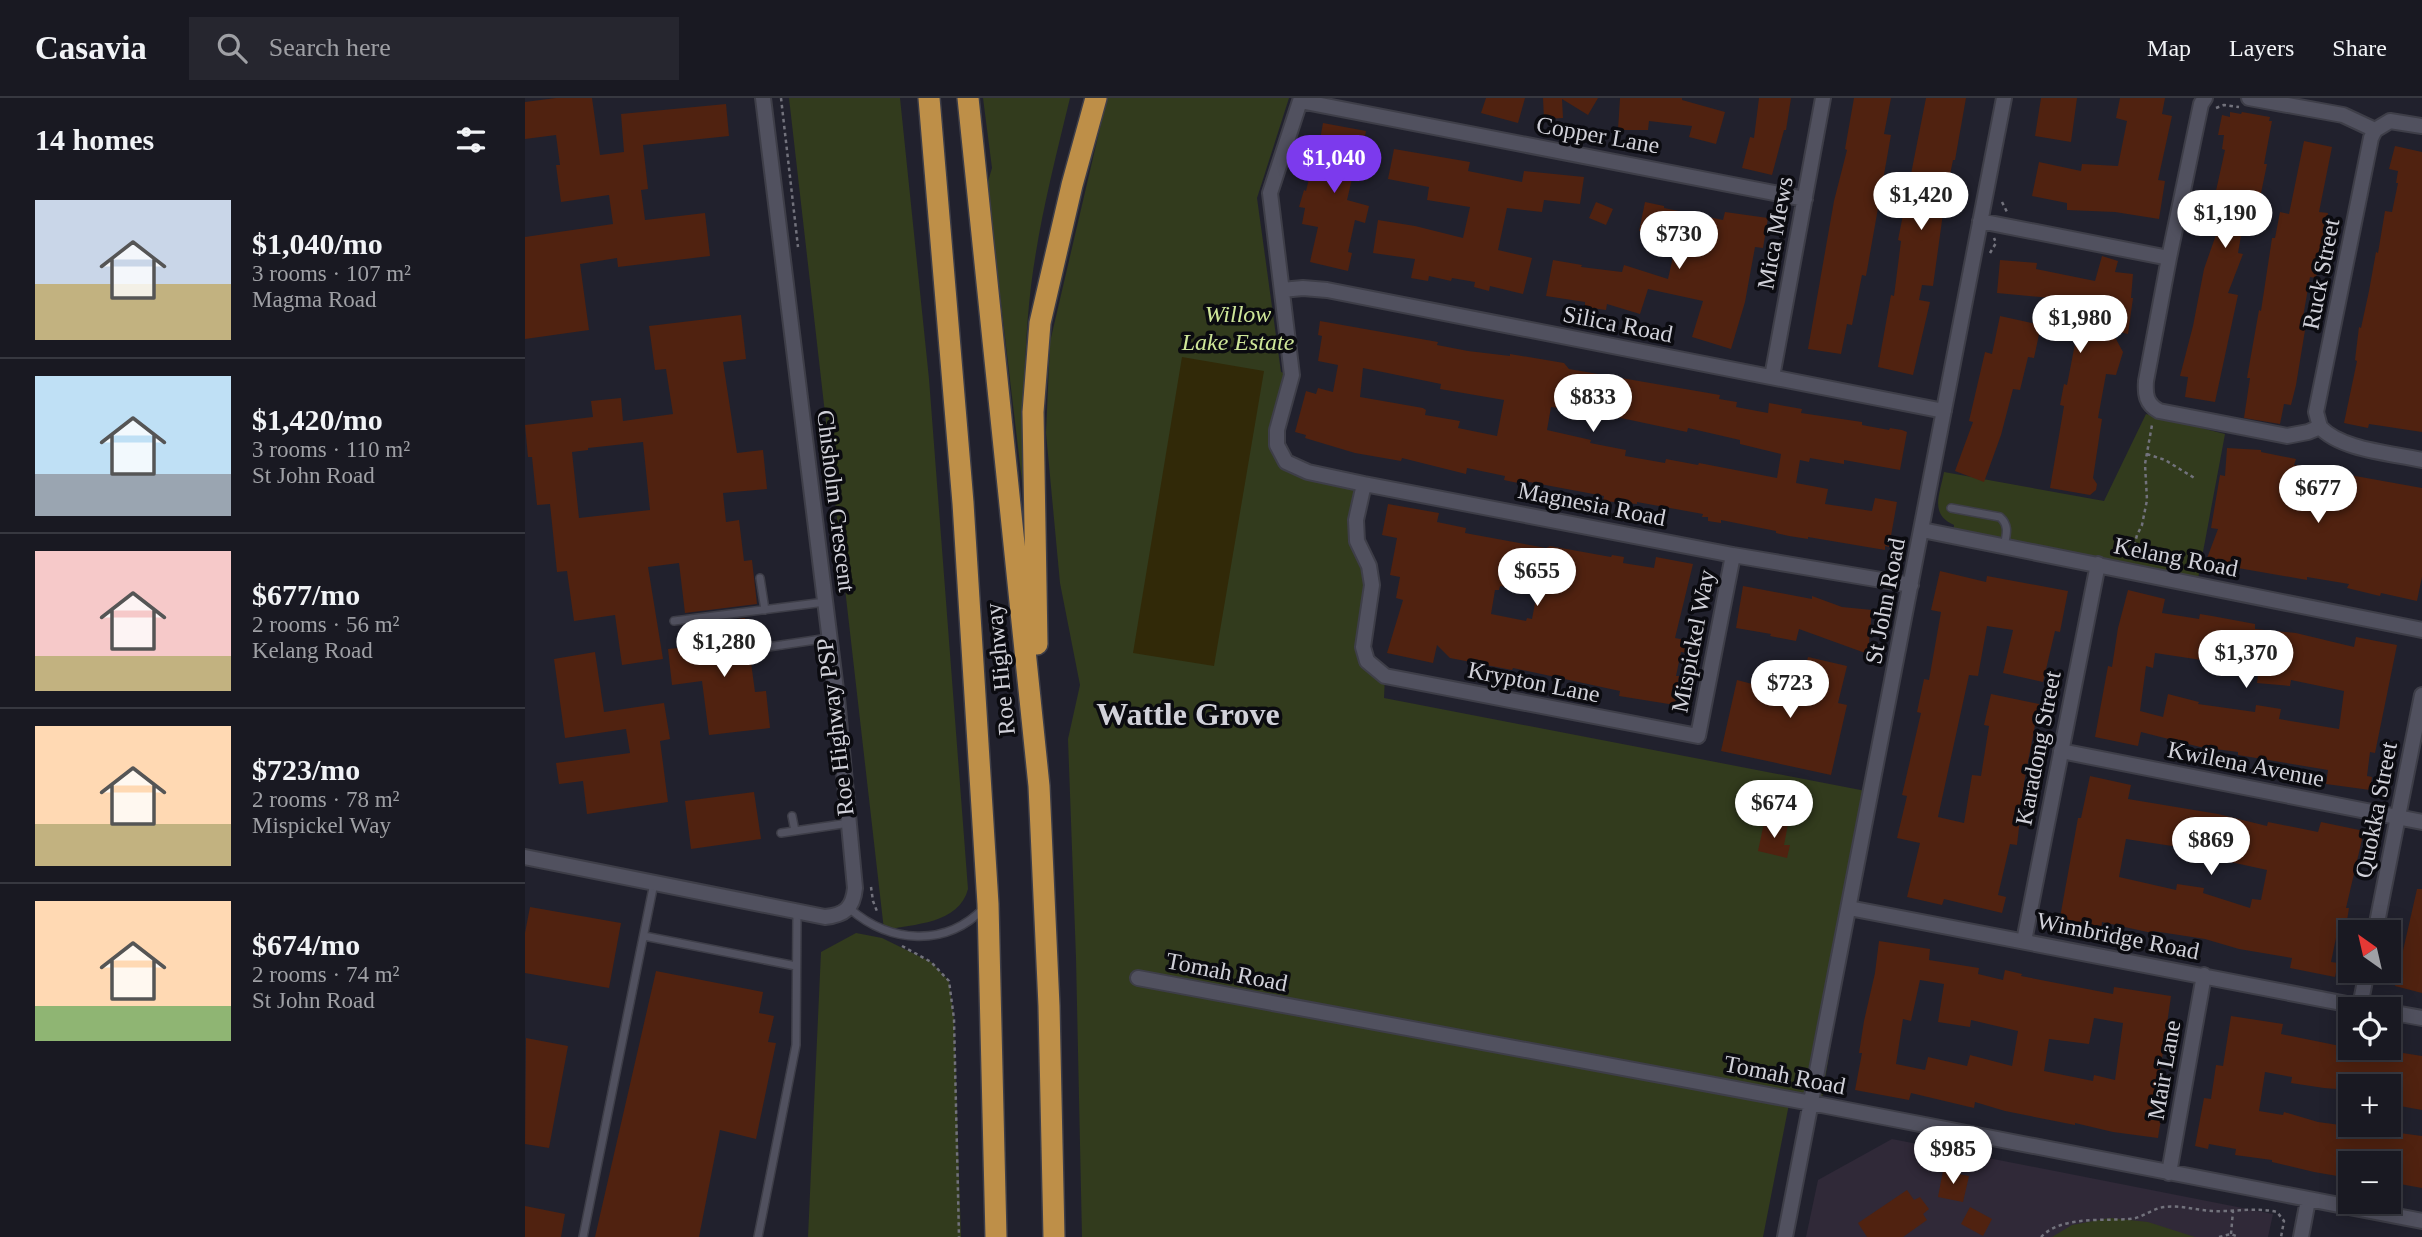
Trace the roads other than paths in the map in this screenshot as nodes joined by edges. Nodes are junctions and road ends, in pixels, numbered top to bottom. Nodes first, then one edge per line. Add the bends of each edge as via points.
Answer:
1 (763, 98) edge
2 (929, 98) edge
3 (968, 98) edge
4 (1096, 98) edge
5 (1823, 98) edge
6 (2004, 98) edge
7 (2205, 98) edge
8 (2249, 98) edge
9 (1300, 100) edge
10 (2422, 126) edge
11 (2375, 130) junction
12 (1805, 198) junction
13 (1980, 220) junction
14 (2169, 258) junction
15 (1282, 290) junction
16 (1772, 377) junction
17 (1944, 411) junction
18 (2320, 426) junction
19 (2422, 460) edge
20 (1364, 484) junction
21 (1951, 508) dead end
22 (1922, 530) junction
23 (2003, 548) junction
24 (1733, 555) junction
25 (2098, 564) junction
26 (760, 578) dead end
27 (1911, 585) junction
28 (825, 603) junction
29 (765, 610) junction
30 (674, 621) dead end
31 (2422, 630) edge
32 (829, 638) junction
33 (761, 648) dead end
34 (2422, 695) edge
35 (1698, 736) joint
36 (2061, 751) junction
37 (1039, 786) junction
38 (793, 816) dead end
39 (2399, 817) junction
40 (2422, 822) edge
41 (849, 823) junction
42 (795, 831) junction
43 (781, 833) dead end
44 (525, 857) edge
45 (655, 883) junction
46 (988, 904) junction
47 (1849, 908) junction
48 (849, 909) junction
49 (797, 911) junction
50 (2378, 920) edge
51 (644, 936) junction
52 (2024, 941) junction
53 (796, 966) junction
54 (2204, 975) junction
55 (1138, 978) dead end
56 (2338, 1002) edge
57 (2401, 1014) edge
58 (2422, 1018) edge
59 (1811, 1103) junction
60 (2169, 1173) junction
61 (2308, 1200) junction
62 (2422, 1221) edge
63 (583, 1237) edge
64 (758, 1237) edge
65 (996, 1237) edge
66 (1054, 1237) edge
67 (1785, 1237) edge
68 (2301, 1237) edge

1 - 28 street, Chisholm Crescent
2 - 46 highway, Roe Highway via 963,503
3 - 37 highway, Roe Highway
4 - 37 highway via 1040,323 1034,412
5 - 12 street, Mica Mews
6 - 13 street, St John Road
7 - 14 street
8 - 11 street via 2343,115
9 - 12 street, Copper Lane
9 - 15 street via 1270,193
10 - 11 street via 2390,121
11 - 18 street, Ruck Street via 2316,412
12 - 16 street, Mica Mews
13 - 14 street
13 - 17 street, St John Road
14 - 18 street via 2146,381 2146,398 2153,408 2287,436
15 - 16 street, Silica Road via 1327,290
15 - 20 street, Magnesia Road via 1292,374 1277,445 1286,462 1308,472
16 - 17 street, Silica Road
17 - 22 street, St John Road
18 - 19 street via 2329,437 2347,444
20 - 24 street, Magnesia Road
20 - 35 street, Krypton Lane via 1356,530 1372,585 1363,647 1367,661 1385,677
21 - 23 lane via 2000,517 2007,529
22 - 23 street, Kelang Road
22 - 27 street, St John Road
23 - 25 street, Kelang Road
24 - 27 street, Magnesia Road
24 - 35 street, Mispickel Way
25 - 31 street, Kelang Road
25 - 36 street, Karadong Street
26 - 29 lane
27 - 47 street, St John Road
28 - 29 lane
28 - 32 street, Chisholm Crescent
29 - 30 lane
32 - 33 lane
32 - 41 street, Chisholm Crescent
34 - 39 street, Quokka Street
36 - 39 street, Kwilena Avenue
36 - 52 street, Karadong Street
37 - 66 highway, Roe Highway
38 - 42 lane
39 - 40 street, Kwilena Avenue
39 - 50 street, Quokka Street
41 - 42 lane
41 - 48 street, Chisholm Crescent via 855,888
42 - 43 lane
44 - 45 street
45 - 49 street
45 - 51 lane
46 - 48 lane via 954,929 929,937 884,930
46 - 65 highway, Roe Highway
47 - 52 street, Wimbridge Road
47 - 59 street, St John Road
48 - 49 street via 825,917
49 - 53 lane
51 - 53 lane
51 - 63 lane
52 - 54 street, Wimbridge Road
53 - 64 lane via 796,1045
54 - 56 street, Wimbridge Road
54 - 60 street, Mair Lane
55 - 59 street, Tomah Road
57 - 58 street
59 - 60 street, Tomah Road
59 - 67 street, St John Road
60 - 61 street, Tomah Road
61 - 62 street, Tomah Road
61 - 68 street

